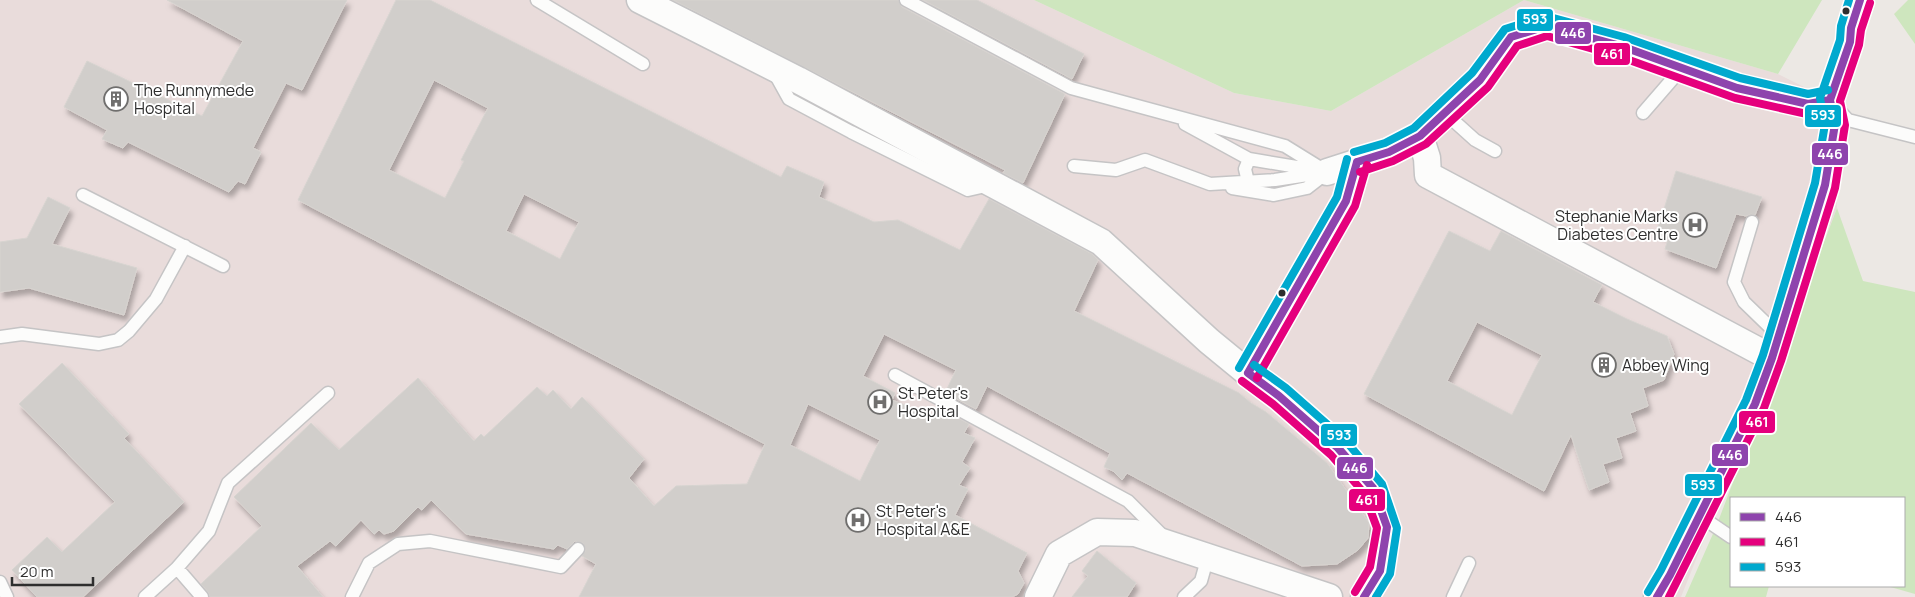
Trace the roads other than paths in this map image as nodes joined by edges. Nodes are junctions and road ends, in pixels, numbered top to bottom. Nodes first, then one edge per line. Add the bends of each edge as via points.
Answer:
1 (537, 0) edge
2 (640, 0) edge
3 (906, 0) edge
4 (1860, 0) edge
5 (643, 64) dead end
6 (1682, 68) junction
7 (1830, 100) junction
8 (1445, 113) junction
9 (1643, 113) dead end
10 (1169, 115) junction
11 (1420, 136) junction
12 (1915, 137) edge
13 (1495, 151) dead end
14 (1249, 159) junction
15 (1357, 162) junction
16 (1074, 166) dead end
17 (1327, 172) junction
18 (1248, 182) junction
19 (1210, 184) junction
20 (83, 196) dead end
21 (1752, 222) dead end
22 (185, 246) junction
23 (223, 266) dead end
24 (0, 337) edge
25 (1775, 346) junction
26 (1248, 373) junction
27 (895, 375) dead end
28 (328, 393) dead end
29 (1700, 516) junction
30 (1730, 536) edge
31 (1171, 544) junction
32 (578, 549) dead end
33 (1208, 556) junction
34 (1469, 563) dead end
35 (177, 568) junction
36 (0, 582) edge
37 (7, 597) edge
38 (146, 597) edge
39 (202, 597) edge
40 (352, 597) edge
41 (1038, 597) edge
42 (1184, 597) edge
43 (1329, 597) edge
44 (1364, 597) edge
45 (1453, 597) edge
46 (1657, 597) edge

1 - 5 lane
2 - 26 street via 1101,242
3 - 10 lane via 1071,88
4 - 7 street
6 - 7 street via 1737,88 1808,104
6 - 8 street via 1621,46 1547,26 1511,37 1480,80
6 - 9 lane
7 - 12 lane via 1848,120
7 - 25 street via 1835,124 1825,185
8 - 11 street
8 - 13 lane via 1475,140
10 - 14 lane
10 - 17 lane via 1285,146
11 - 15 street via 1389,152
11 - 25 street via 1428,175
14 - 17 lane
14 - 18 lane via 1244,169
15 - 17 street
15 - 26 lane via 1346,201
16 - 19 lane via 1116,170 1145,160
17 - 18 lane
17 - 19 lane via 1307,188 1274,195
18 - 19 lane
20 - 22 lane
21 - 25 lane via 1734,282
22 - 23 lane
22 - 24 lane via 156,299 118,340 99,344 22,334
25 - 29 street via 1755,404
26 - 44 street via 1338,448 1373,488 1387,527 1380,571
27 - 31 lane via 1128,501
28 - 35 lane via 228,483 209,531
29 - 30 lane
29 - 46 street
31 - 33 street
31 - 41 street via 1135,533 1097,532 1059,554
32 - 40 lane via 561,567 430,541 398,544 369,563
33 - 42 lane via 1201,581
33 - 43 street
34 - 45 lane
35 - 38 lane
35 - 39 lane
36 - 37 lane

